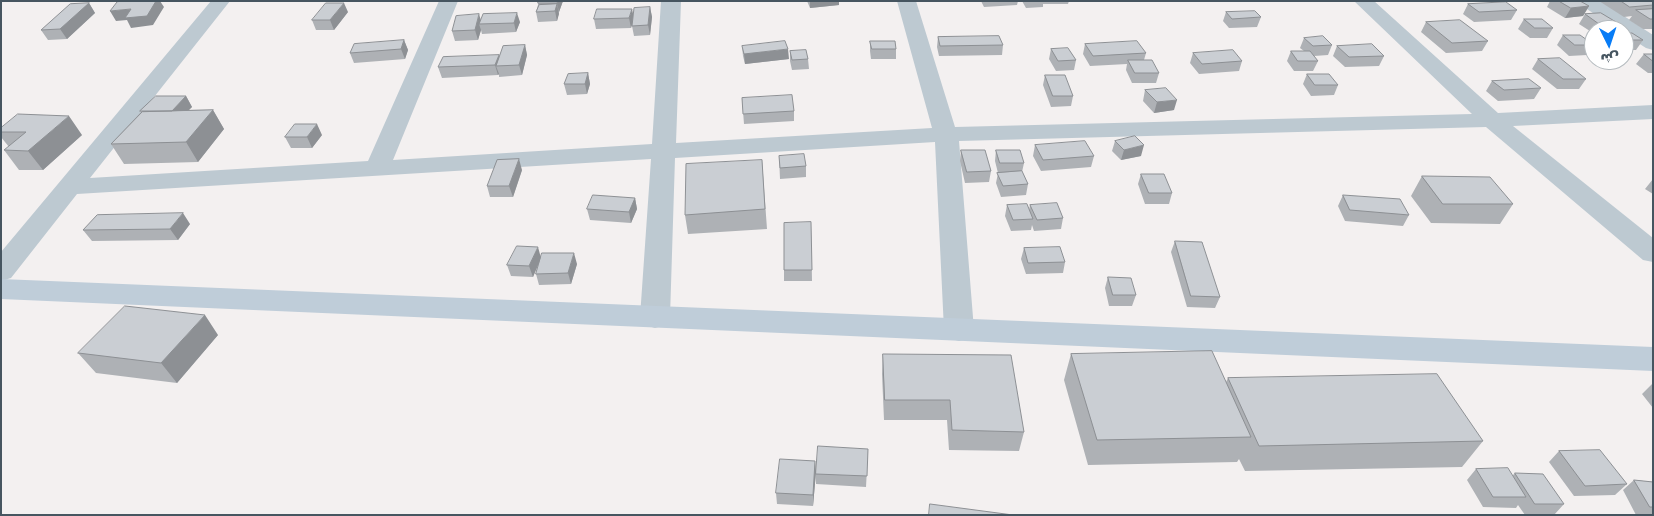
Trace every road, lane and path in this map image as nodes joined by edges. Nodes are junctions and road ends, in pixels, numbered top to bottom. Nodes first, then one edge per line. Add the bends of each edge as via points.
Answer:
1 (221, 1) edge
2 (449, 1) edge
3 (671, 1) edge
4 (906, 1) edge
5 (1363, 1) edge
6 (1588, 1) edge
7 (1653, 44) edge
8 (1653, 112) edge
9 (1492, 120) junction
10 (945, 134) junction
11 (664, 151) junction
12 (377, 168) junction
13 (70, 187) junction
14 (1653, 252) edge
15 (1, 271) edge
16 (1, 289) edge
17 (656, 317) junction
18 (959, 330) junction
19 (1653, 359) edge

1 - 13 street
2 - 12 street
3 - 11 street
4 - 10 street
5 - 9 street
6 - 7 street
8 - 9 street
9 - 10 street
9 - 14 street
10 - 11 street
10 - 18 street
11 - 12 street
11 - 17 street
12 - 13 street
13 - 15 street
16 - 17 street
17 - 18 street
18 - 19 street

